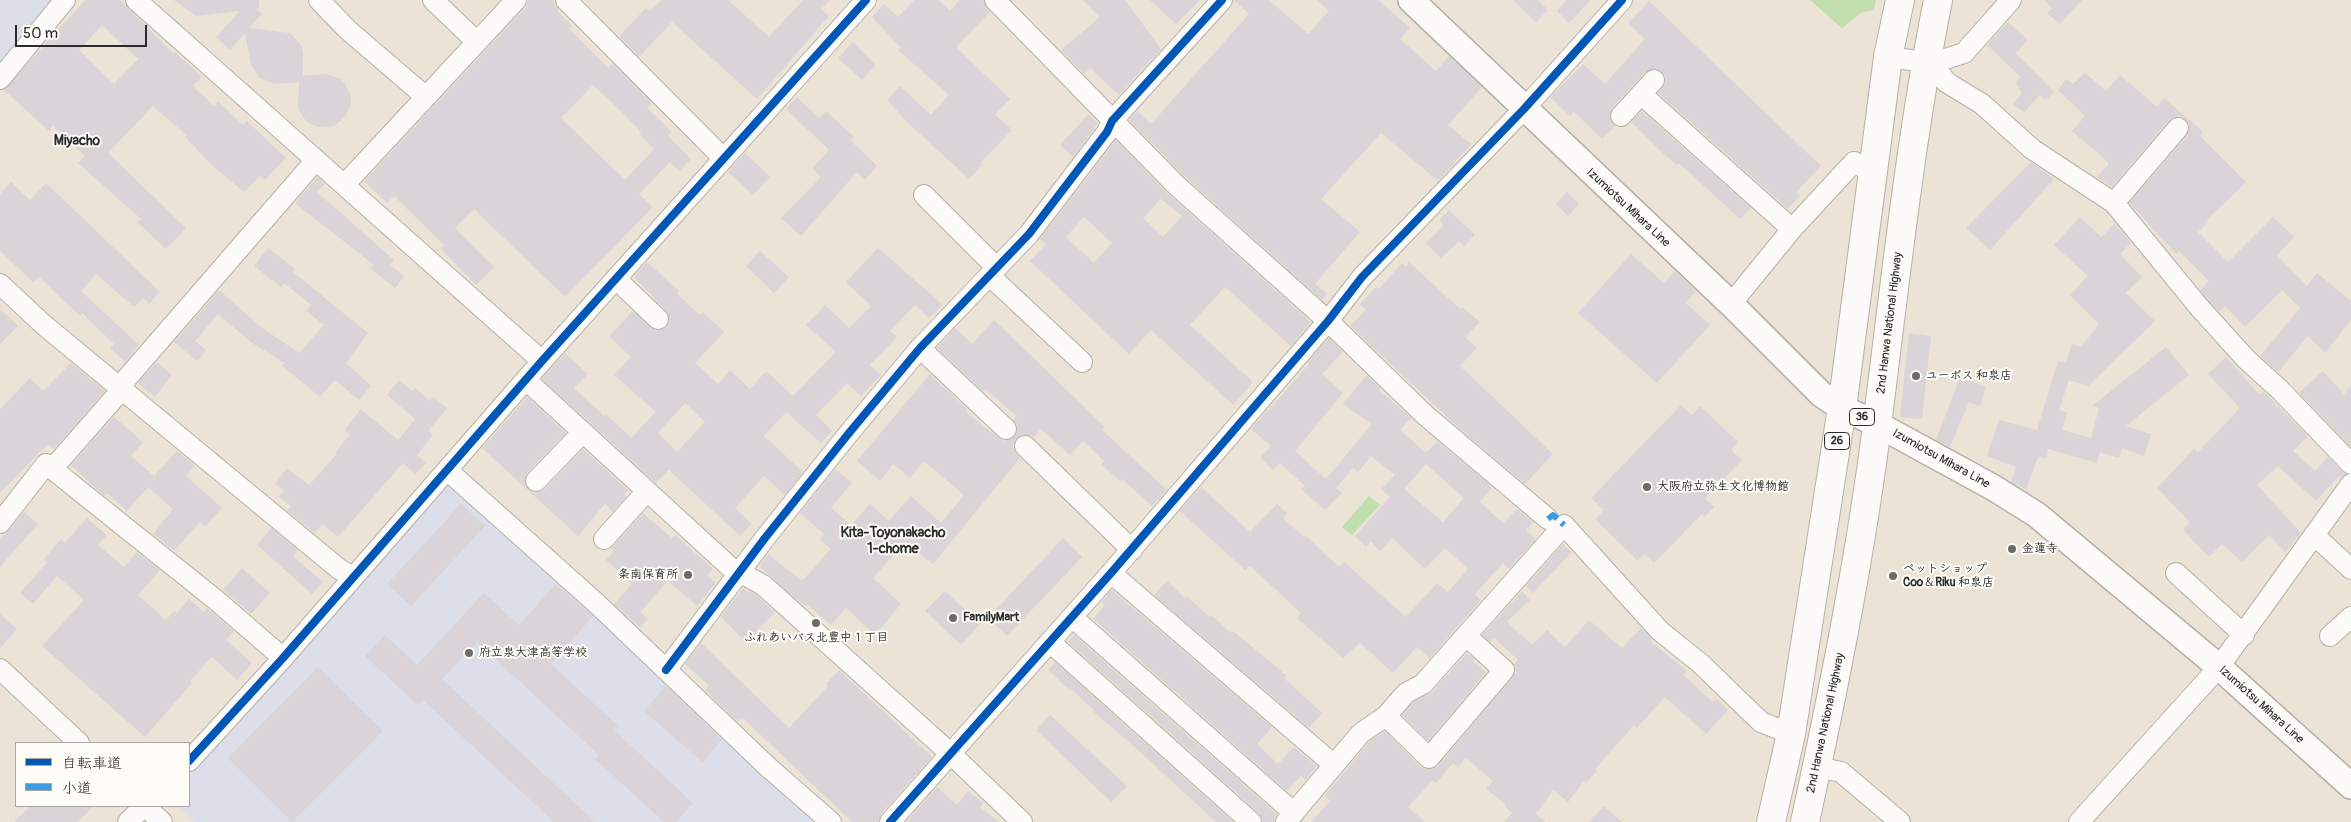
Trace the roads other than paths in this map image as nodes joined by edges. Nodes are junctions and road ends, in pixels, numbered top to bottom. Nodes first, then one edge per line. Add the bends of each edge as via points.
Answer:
1 (65, 0) edge
2 (136, 0) edge
3 (319, 0) edge
4 (433, 0) edge
5 (516, 0) edge
6 (566, 0) edge
7 (866, 0) edge
8 (995, 0) edge
9 (1222, 0) edge
10 (1411, 0) edge
11 (1622, 0) edge
12 (1900, 0) edge
13 (1938, 0) edge
14 (2011, 0) edge
15 (477, 42) junction
16 (1888, 57) junction
17 (1930, 63) junction
18 (0, 79) edge
19 (426, 96) junction
20 (1524, 109) junction
21 (1621, 116) dead end
22 (1112, 121) junction
23 (2178, 128) dead end
24 (724, 159) junction
25 (316, 160) junction
26 (1873, 174) junction
27 (345, 184) junction
28 (924, 196) dead end
29 (2114, 203) junction
30 (1792, 229) junction
31 (994, 272) junction
32 (617, 280) junction
33 (0, 284) edge
34 (1730, 304) junction
35 (658, 319) dead end
36 (1328, 320) junction
37 (920, 348) junction
38 (542, 361) junction
39 (1082, 362) dead end
40 (526, 380) junction
41 (120, 388) junction
42 (1842, 408) junction
43 (1877, 424) junction
44 (1006, 429) dead end
45 (583, 432) junction
46 (1025, 446) dead end
47 (2351, 464) edge
48 (53, 468) junction
49 (447, 470) junction
50 (536, 481) dead end
51 (2351, 484) edge
52 (647, 491) junction
53 (1548, 519) dead end
54 (0, 523) edge
55 (2314, 535) junction
56 (604, 539) dead end
57 (1132, 550) junction
58 (2351, 570) edge
59 (739, 573) junction
60 (1112, 573) junction
61 (2176, 573) dead end
62 (353, 577) junction
63 (1072, 617) junction
64 (2351, 617) edge
65 (2244, 635) junction
66 (1466, 636) junction
67 (2330, 636) dead end
68 (1050, 642) junction
69 (283, 658) junction
70 (2219, 667) junction
71 (0, 669) edge
72 (666, 670) junction
73 (1386, 716) junction
74 (1791, 734) junction
75 (77, 742) edge
76 (951, 754) junction
77 (190, 760) edge
78 (1334, 765) junction
79 (1817, 767) junction
80 (2351, 786) edge
81 (144, 807) edge
82 (146, 807) edge
83 (1290, 817) edge
84 (128, 822) edge
85 (162, 822) edge
86 (832, 822) edge
87 (890, 822) edge
88 (1022, 822) edge
89 (1251, 822) edge
90 (1771, 822) edge
91 (1805, 822) edge
92 (1900, 822) edge
93 (2080, 822) edge

1 - 18 street
2 - 25 street
3 - 19 street via 348,30
4 - 15 street
5 - 15 street
6 - 24 street
7 - 24 street
8 - 22 street
9 - 22 street
10 - 20 main road, Izumiotsu Mihara Line / 36
11 - 20 street
12 - 16 highway, 26
13 - 17 highway, 2nd Hanwa National Highway
14 - 17 street via 1964,52
15 - 19 street
16 - 17 street
16 - 26 highway, 26
17 - 29 street via 1946,82 1982,104 2032,149
17 - 43 highway, 2nd Hanwa National Highway via 1908,180
19 - 27 street
20 - 34 main road, Izumiotsu Mihara Line / 36
20 - 36 street via 1362,277
21 - 30 street via 1648,87 1699,157
22 - 31 street via 1029,234
22 - 36 street via 1176,186
23 - 29 street
24 - 32 street
25 - 27 street
25 - 41 street
26 - 30 street via 1854,162
26 - 42 highway, 26
27 - 38 street
28 - 31 street
29 - 47 street via 2205,314
30 - 34 street
31 - 37 street
31 - 39 street via 1044,338
32 - 35 street
32 - 38 street
33 - 41 street
34 - 42 main road, Izumiotsu Mihara Line / 36 via 1821,394
36 - 53 street via 1425,415
36 - 57 street
37 - 44 street
37 - 59 street
38 - 40 street
40 - 45 street
40 - 49 street
41 - 48 street via 118,395
41 - 62 street via 339,569
42 - 43 main road, Izumiotsu Mihara Line / 36
42 - 74 highway, 26
43 - 70 main road, Izumiotsu Mihara Line / 36 via 2037,515
43 - 79 highway, 2nd Hanwa National Highway via 1839,661
45 - 50 street
45 - 52 street
46 - 57 street
48 - 54 street via 46,464
48 - 69 street
49 - 62 street
49 - 72 street
51 - 55 street
52 - 56 street
52 - 59 street
55 - 58 street
55 - 65 street
57 - 60 street
59 - 72 street
59 - 76 street via 764,585
60 - 63 street
60 - 78 street
61 - 65 street via 2201,584
62 - 69 street
63 - 68 street
63 - 83 street
64 - 67 street
65 - 70 street
66 - 73 street via 1423,684 1406,693
66 - 73 street via 1504,670 1429,758
66 - 74 street via 1564,524 1660,631 1700,663 1761,722
68 - 76 street
68 - 89 street
69 - 77 street
70 - 80 main road, Izumiotsu Mihara Line / 36
70 - 93 street
71 - 75 street
72 - 86 street via 768,767
73 - 78 street via 1361,733
74 - 90 highway, 26
76 - 87 street
76 - 88 street
78 - 83 street
79 - 91 highway, 2nd Hanwa National Highway
79 - 92 street via 1841,772
81 - 84 street
82 - 85 street

